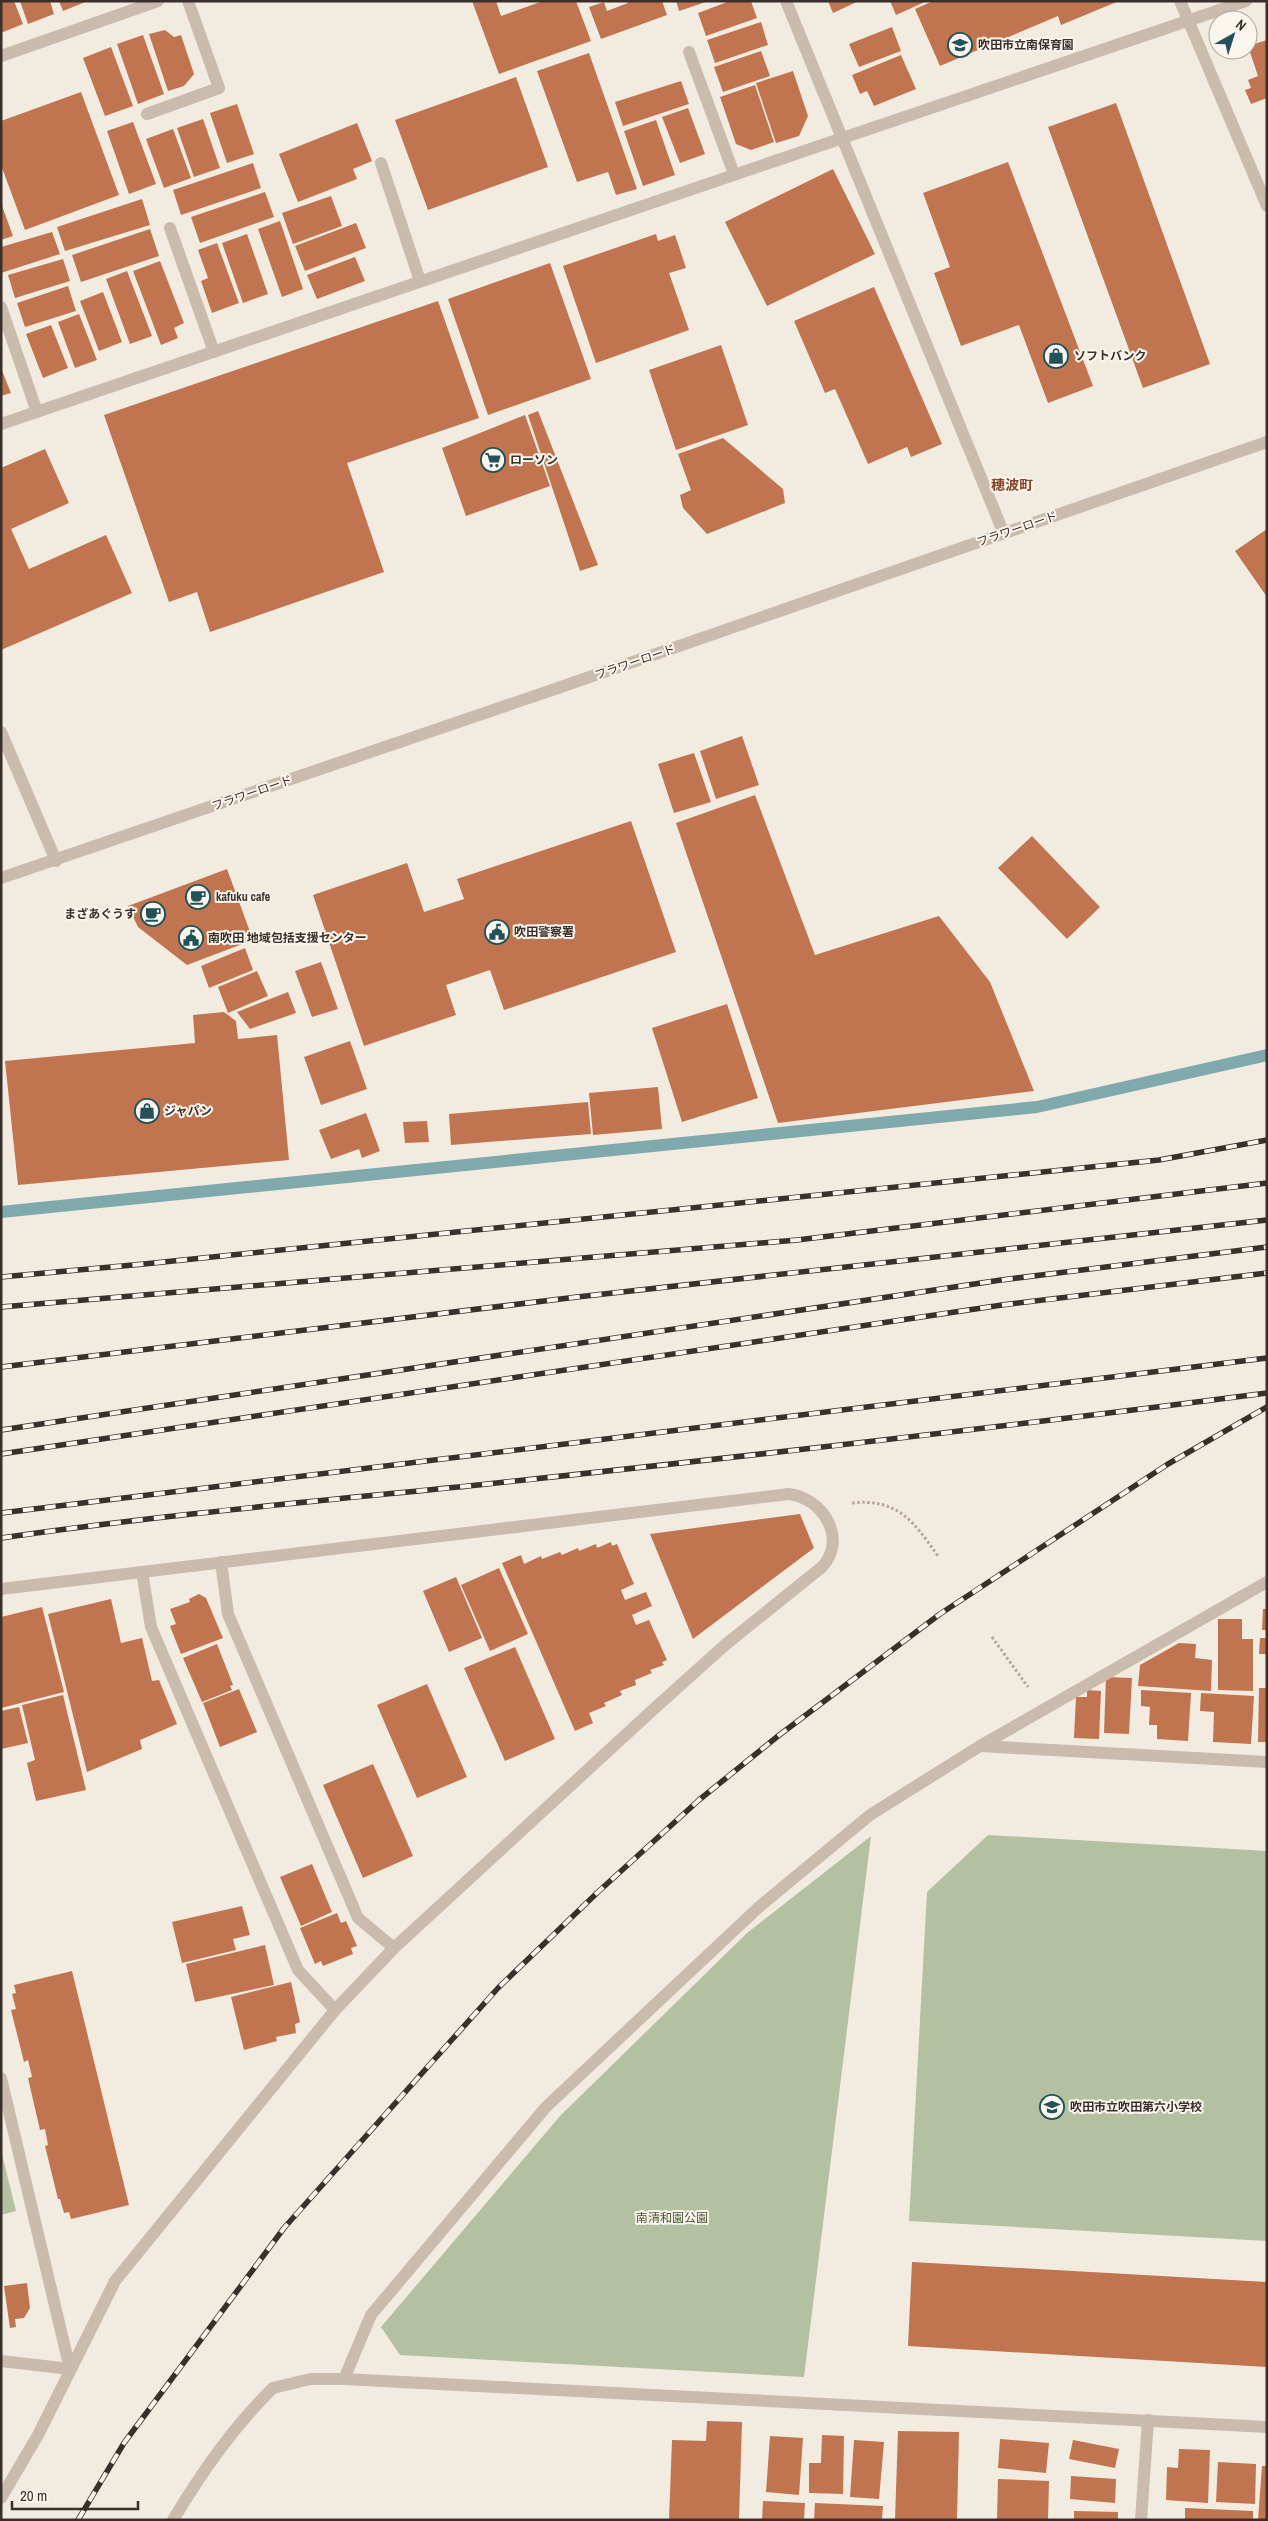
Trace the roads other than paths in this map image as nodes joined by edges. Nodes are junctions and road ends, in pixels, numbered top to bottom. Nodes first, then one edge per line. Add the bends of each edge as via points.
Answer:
1 (188, 1) edge
2 (786, 1) edge
3 (1180, 1) edge
4 (1246, 1) edge
5 (152, 2) edge
6 (1188, 21) junction
7 (689, 52) dead end
8 (1, 56) edge
9 (147, 114) dead end
10 (843, 137) junction
11 (381, 163) dead end
12 (734, 174) junction
13 (1267, 206) edge
14 (170, 228) dead end
15 (420, 282) junction
16 (1, 307) edge
17 (214, 352) junction
18 (37, 412) junction
19 (1, 424) edge
20 (1267, 442) edge
21 (1004, 534) junction
22 (1, 732) edge
23 (56, 861) junction
24 (1, 878) edge
25 (221, 1562) junction
26 (142, 1572) junction
27 (1267, 1582) edge
28 (1, 1590) edge
29 (980, 1746) junction
30 (1267, 1762) edge
31 (394, 1948) junction
32 (335, 2010) junction
33 (1, 2078) edge
34 (1, 2361) edge
35 (70, 2369) junction
36 (344, 2379) junction
37 (1148, 2420) junction
38 (1267, 2427) edge
39 (1, 2498) edge
40 (173, 2520) edge
41 (1141, 2520) edge

1 - 9 street via 219,88
2 - 10 street
3 - 6 street
4 - 6 street
5 - 8 street
6 - 10 street
6 - 13 street
7 - 12 street
10 - 12 street
10 - 21 street
11 - 15 street
12 - 15 street
14 - 17 street
15 - 17 street
16 - 18 street
17 - 18 street
18 - 19 street
20 - 21 street, フラワーロード
21 - 23 street, フラワーロード
22 - 23 street
23 - 24 street, フラワーロード
25 - 26 street
25 - 31 street via 228,1614 358,1918
25 - 31 street via 789,1494 802,1495 822,1510 831,1528 833,1545 829,1559 822,1567 725,1645
26 - 28 street
26 - 32 street via 151,1627 298,1970
27 - 29 street
29 - 30 street
29 - 36 street via 870,1815 774,1894 546,2107 371,2315
31 - 32 street
32 - 35 street via 115,2281
33 - 35 street
34 - 35 street
35 - 39 street via 38,2435
36 - 37 street
36 - 40 street via 310,2379 273,2388 251,2409 226,2441
37 - 38 street
37 - 41 street

